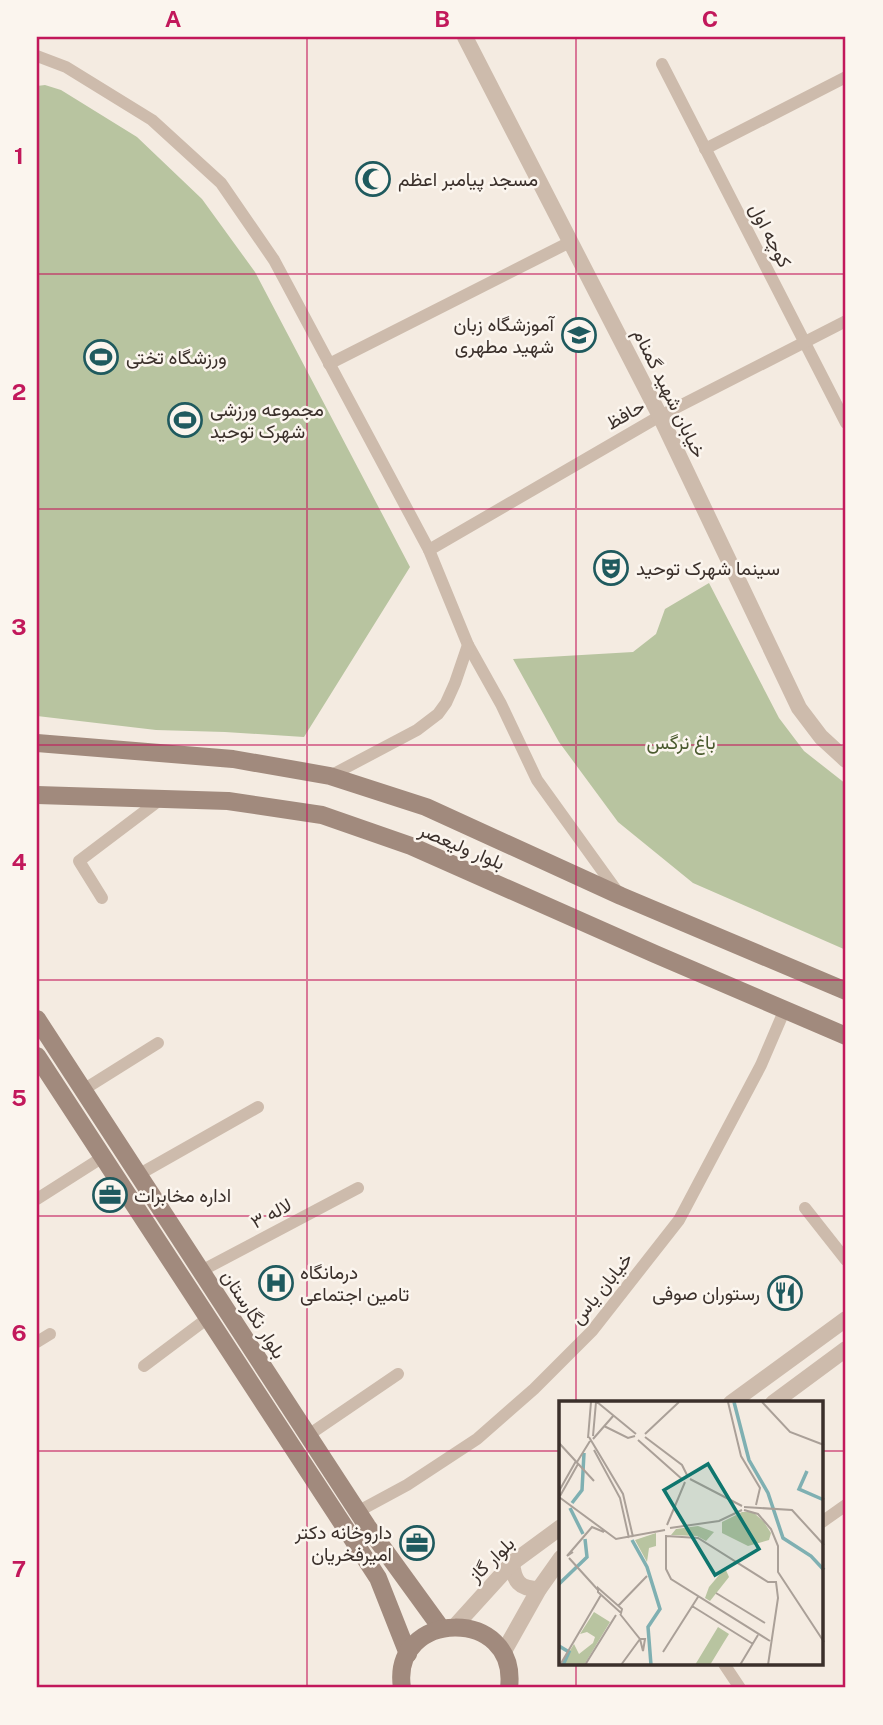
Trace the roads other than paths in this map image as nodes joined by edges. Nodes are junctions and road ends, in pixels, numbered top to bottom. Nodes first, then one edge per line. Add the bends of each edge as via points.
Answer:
1 (465, 37) edge
2 (37, 56) edge
3 (662, 64) dead end
4 (846, 77) edge
5 (705, 149) junction
6 (570, 242) junction
7 (846, 321) edge
8 (805, 342) junction
9 (330, 364) junction
10 (660, 416) junction
11 (846, 423) edge
12 (429, 550) junction
13 (468, 645) junction
14 (37, 743) edge
15 (846, 760) edge
16 (330, 776) junction
17 (37, 795) edge
18 (161, 799) junction
19 (621, 896) junction
20 (102, 898) dead end
21 (846, 991) edge
22 (785, 1009) junction
23 (37, 1019) edge
24 (846, 1036) edge
25 (158, 1043) dead end
26 (37, 1056) edge
27 (83, 1090) junction
28 (258, 1107) dead end
29 (103, 1157) junction
30 (138, 1175) junction
31 (358, 1188) dead end
32 (37, 1199) edge
33 (805, 1208) dead end
34 (846, 1260) edge
35 (201, 1271) junction
36 (208, 1318) junction
37 (846, 1319) edge
38 (50, 1334) dead end
39 (37, 1342) edge
40 (846, 1349) edge
41 (144, 1366) dead end
42 (398, 1374) dead end
43 (734, 1401) edge
44 (776, 1401) edge
45 (307, 1436) junction
46 (846, 1505) edge
47 (357, 1512) junction
48 (824, 1521) edge
49 (559, 1528) edge
50 (559, 1561) edge
51 (512, 1563) junction
52 (538, 1589) junction
53 (448, 1627) junction
54 (503, 1653) junction
55 (408, 1654) junction
56 (725, 1666) edge
57 (402, 1688) edge
58 (509, 1688) edge
59 (740, 1688) edge

1 - 6 street, خیابان شهید گمنام
2 - 9 street via 66,67 152,120 221,183 274,260
3 - 5 street, کوچه اول
4 - 5 street
5 - 8 street, کوچه اول
6 - 9 street
6 - 10 street, خیابان شهید گمنام
7 - 8 street, حافظ
8 - 10 street, حافظ
8 - 11 street, کوچه اول
9 - 12 street
10 - 12 street, حافظ
10 - 15 street, خیابان شهید گمنام via 799,708
12 - 13 street
13 - 16 street via 438,714
13 - 19 street via 537,780
14 - 16 main road, بلوار ولیعصر via 233,759
16 - 19 main road, بلوار ولیعصر via 426,807
17 - 18 main road, بلوار ولیعصر
18 - 20 street via 79,862
18 - 22 main road, بلوار ولیعصر via 229,801 322,815 411,846
19 - 21 main road, بلوار ولیعصر
22 - 24 main road, بلوار ولیعصر
22 - 47 street, خیابان یاس via 761,1065 679,1220 593,1331 477,1439 407,1486
23 - 27 main road, بلوار نگارستان
25 - 27 street
26 - 29 main road
27 - 30 main road, بلوار نگارستان
28 - 30 street
29 - 32 street
29 - 36 main road
30 - 35 main road, بلوار نگارستان
31 - 35 street, لاله ۳
33 - 34 street
35 - 45 main road, بلوار نگارستان
36 - 41 street
36 - 55 main road via 378,1578
37 - 43 street
38 - 39 street
40 - 44 street
42 - 45 street
45 - 47 main road, بلوار نگارستان
46 - 48 street
47 - 53 main road, بلوار نگارستان
49 - 51 street, بلوار گاز
50 - 52 street
51 - 52 street via 519,1584
51 - 53 street, بلوار گاز
52 - 54 street
53 - 54 main road via 482,1633
53 - 55 main road via 428,1633
54 - 58 main road
55 - 57 main road
56 - 59 street

